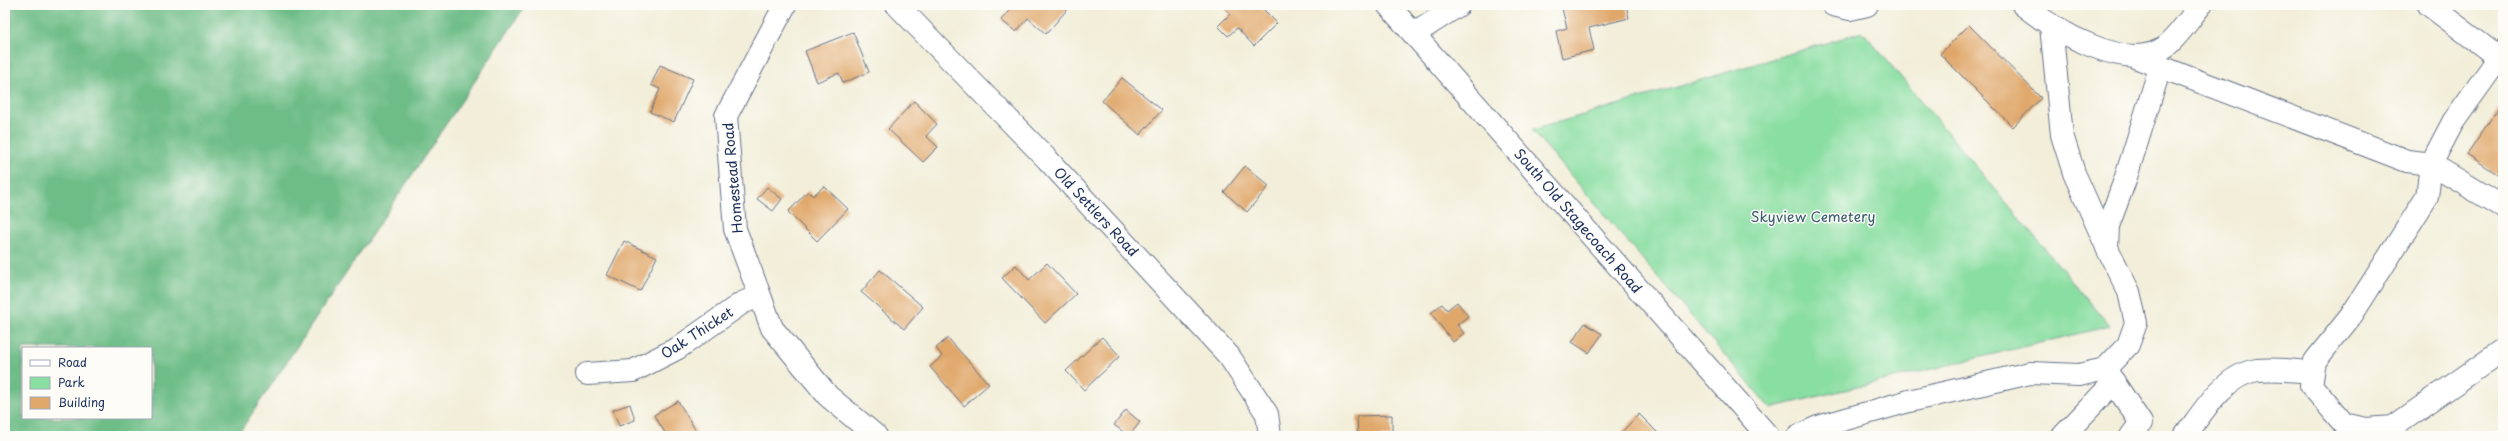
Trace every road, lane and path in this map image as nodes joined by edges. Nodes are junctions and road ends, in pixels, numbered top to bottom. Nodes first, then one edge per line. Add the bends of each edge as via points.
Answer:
1 (785, 5) edge
2 (897, 5) edge
3 (1388, 5) edge
4 (1459, 5) edge
5 (1834, 5) edge
6 (1867, 5) edge
7 (2022, 5) edge
8 (2201, 5) edge
9 (2429, 5) edge
10 (2051, 26) junction
11 (1414, 34) junction
12 (2501, 55) edge
13 (2135, 57) junction
14 (2160, 68) junction
15 (2430, 164) junction
16 (2503, 207) edge
17 (2107, 248) junction
18 (759, 296) junction
19 (2503, 350) edge
20 (2313, 372) junction
21 (587, 374) dead end
22 (2110, 376) junction
23 (2142, 432) edge
24 (876, 436) edge
25 (1270, 436) edge
26 (1768, 436) edge
27 (1798, 436) edge
28 (2063, 436) edge
29 (2185, 436) edge

1 - 18 street, Homestead Road via 726,116 735,229
2 - 25 street, Old Settlers Road via 1047,159 1229,356 1267,414
3 - 11 street, South Old Stagecoach Road
4 - 11 street
5 - 6 street via 1850,9
7 - 10 street
8 - 13 street via 2164,47
9 - 12 street
10 - 13 street via 2090,46
10 - 17 street via 2062,134 2074,173
11 - 26 street, South Old Stagecoach Road
12 - 15 street via 2453,122
13 - 14 street
14 - 15 street via 2407,161
14 - 17 street via 2108,226
15 - 16 street
15 - 20 street via 2427,197 2351,316 2315,361
17 - 22 street via 2129,292 2136,323 2128,345
18 - 21 street, Oak Thicket via 742,303 678,348 633,371
18 - 24 street, Homestead Road via 772,328 824,390
19 - 20 street via 2393,427 2365,429 2344,424 2311,385
20 - 29 street via 2256,370 2232,380 2212,400
22 - 23 street
22 - 27 street via 2030,373 1909,401 1818,427
22 - 28 street

